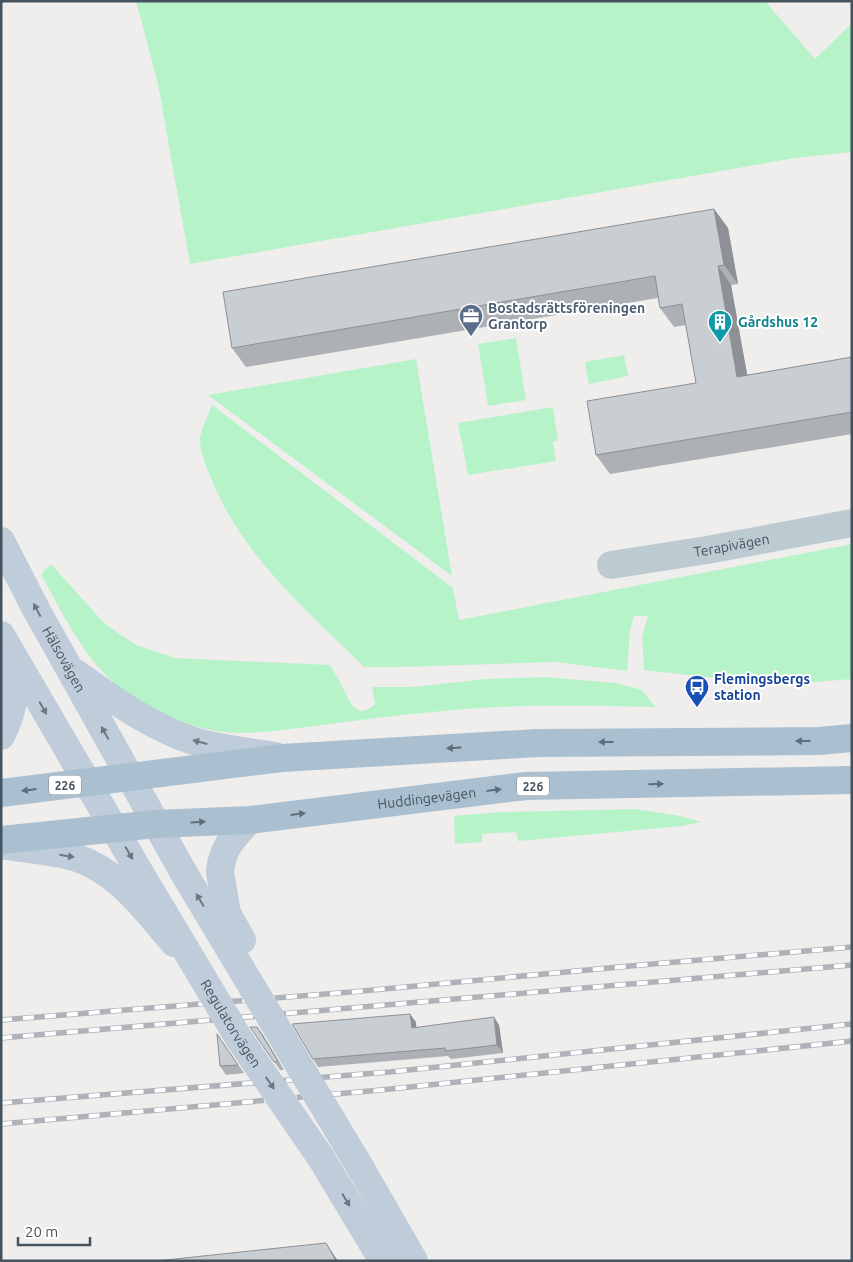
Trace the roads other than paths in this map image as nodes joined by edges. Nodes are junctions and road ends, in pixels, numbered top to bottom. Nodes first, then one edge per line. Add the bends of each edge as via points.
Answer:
1 (852, 523) edge
2 (1, 541) edge
3 (611, 565) dead end
4 (2, 637) edge
5 (69, 668) junction
6 (1, 736) edge
7 (852, 738) edge
8 (282, 758) junction
9 (129, 776) junction
10 (852, 780) edge
11 (87, 782) junction
12 (1, 793) edge
13 (250, 820) junction
14 (156, 824) junction
15 (114, 828) junction
16 (1, 840) edge
17 (1, 845) edge
18 (131, 880) junction
19 (360, 1167) junction
20 (383, 1261) edge
21 (414, 1261) edge

1 - 3 street, Terapivägen
5 -> 2 street, Hälsovägen
4 - 6 street via 13,674 14,694 10,718
4 -> 11 street
8 -> 5 street via 198,742 161,728
9 -> 5 street, Hälsovägen
7 -> 8 main road, 226 via 538,743
8 - 9 main road, 226
9 - 11 main road, 226
9 - 14 street
13 -> 10 main road, Huddingevägen / 226 via 526,786
11 -> 12 main road, 226
11 - 15 street, Regulatorvägen
14 -> 13 main road, Huddingevägen / 226
13 - 19 street, bridge via 228,844 221,858 220,872 227,913
14 - 15 main road, Huddingevägen / 226
19 -> 14 street, bridge
15 - 16 main road, Huddingevägen / 226
15 -> 18 street, Regulatorvägen
17 -> 18 street via 76,858
18 -> 20 street, Regulatorvägen, bridge via 194,964 238,1037 321,1158
19 - 21 street

